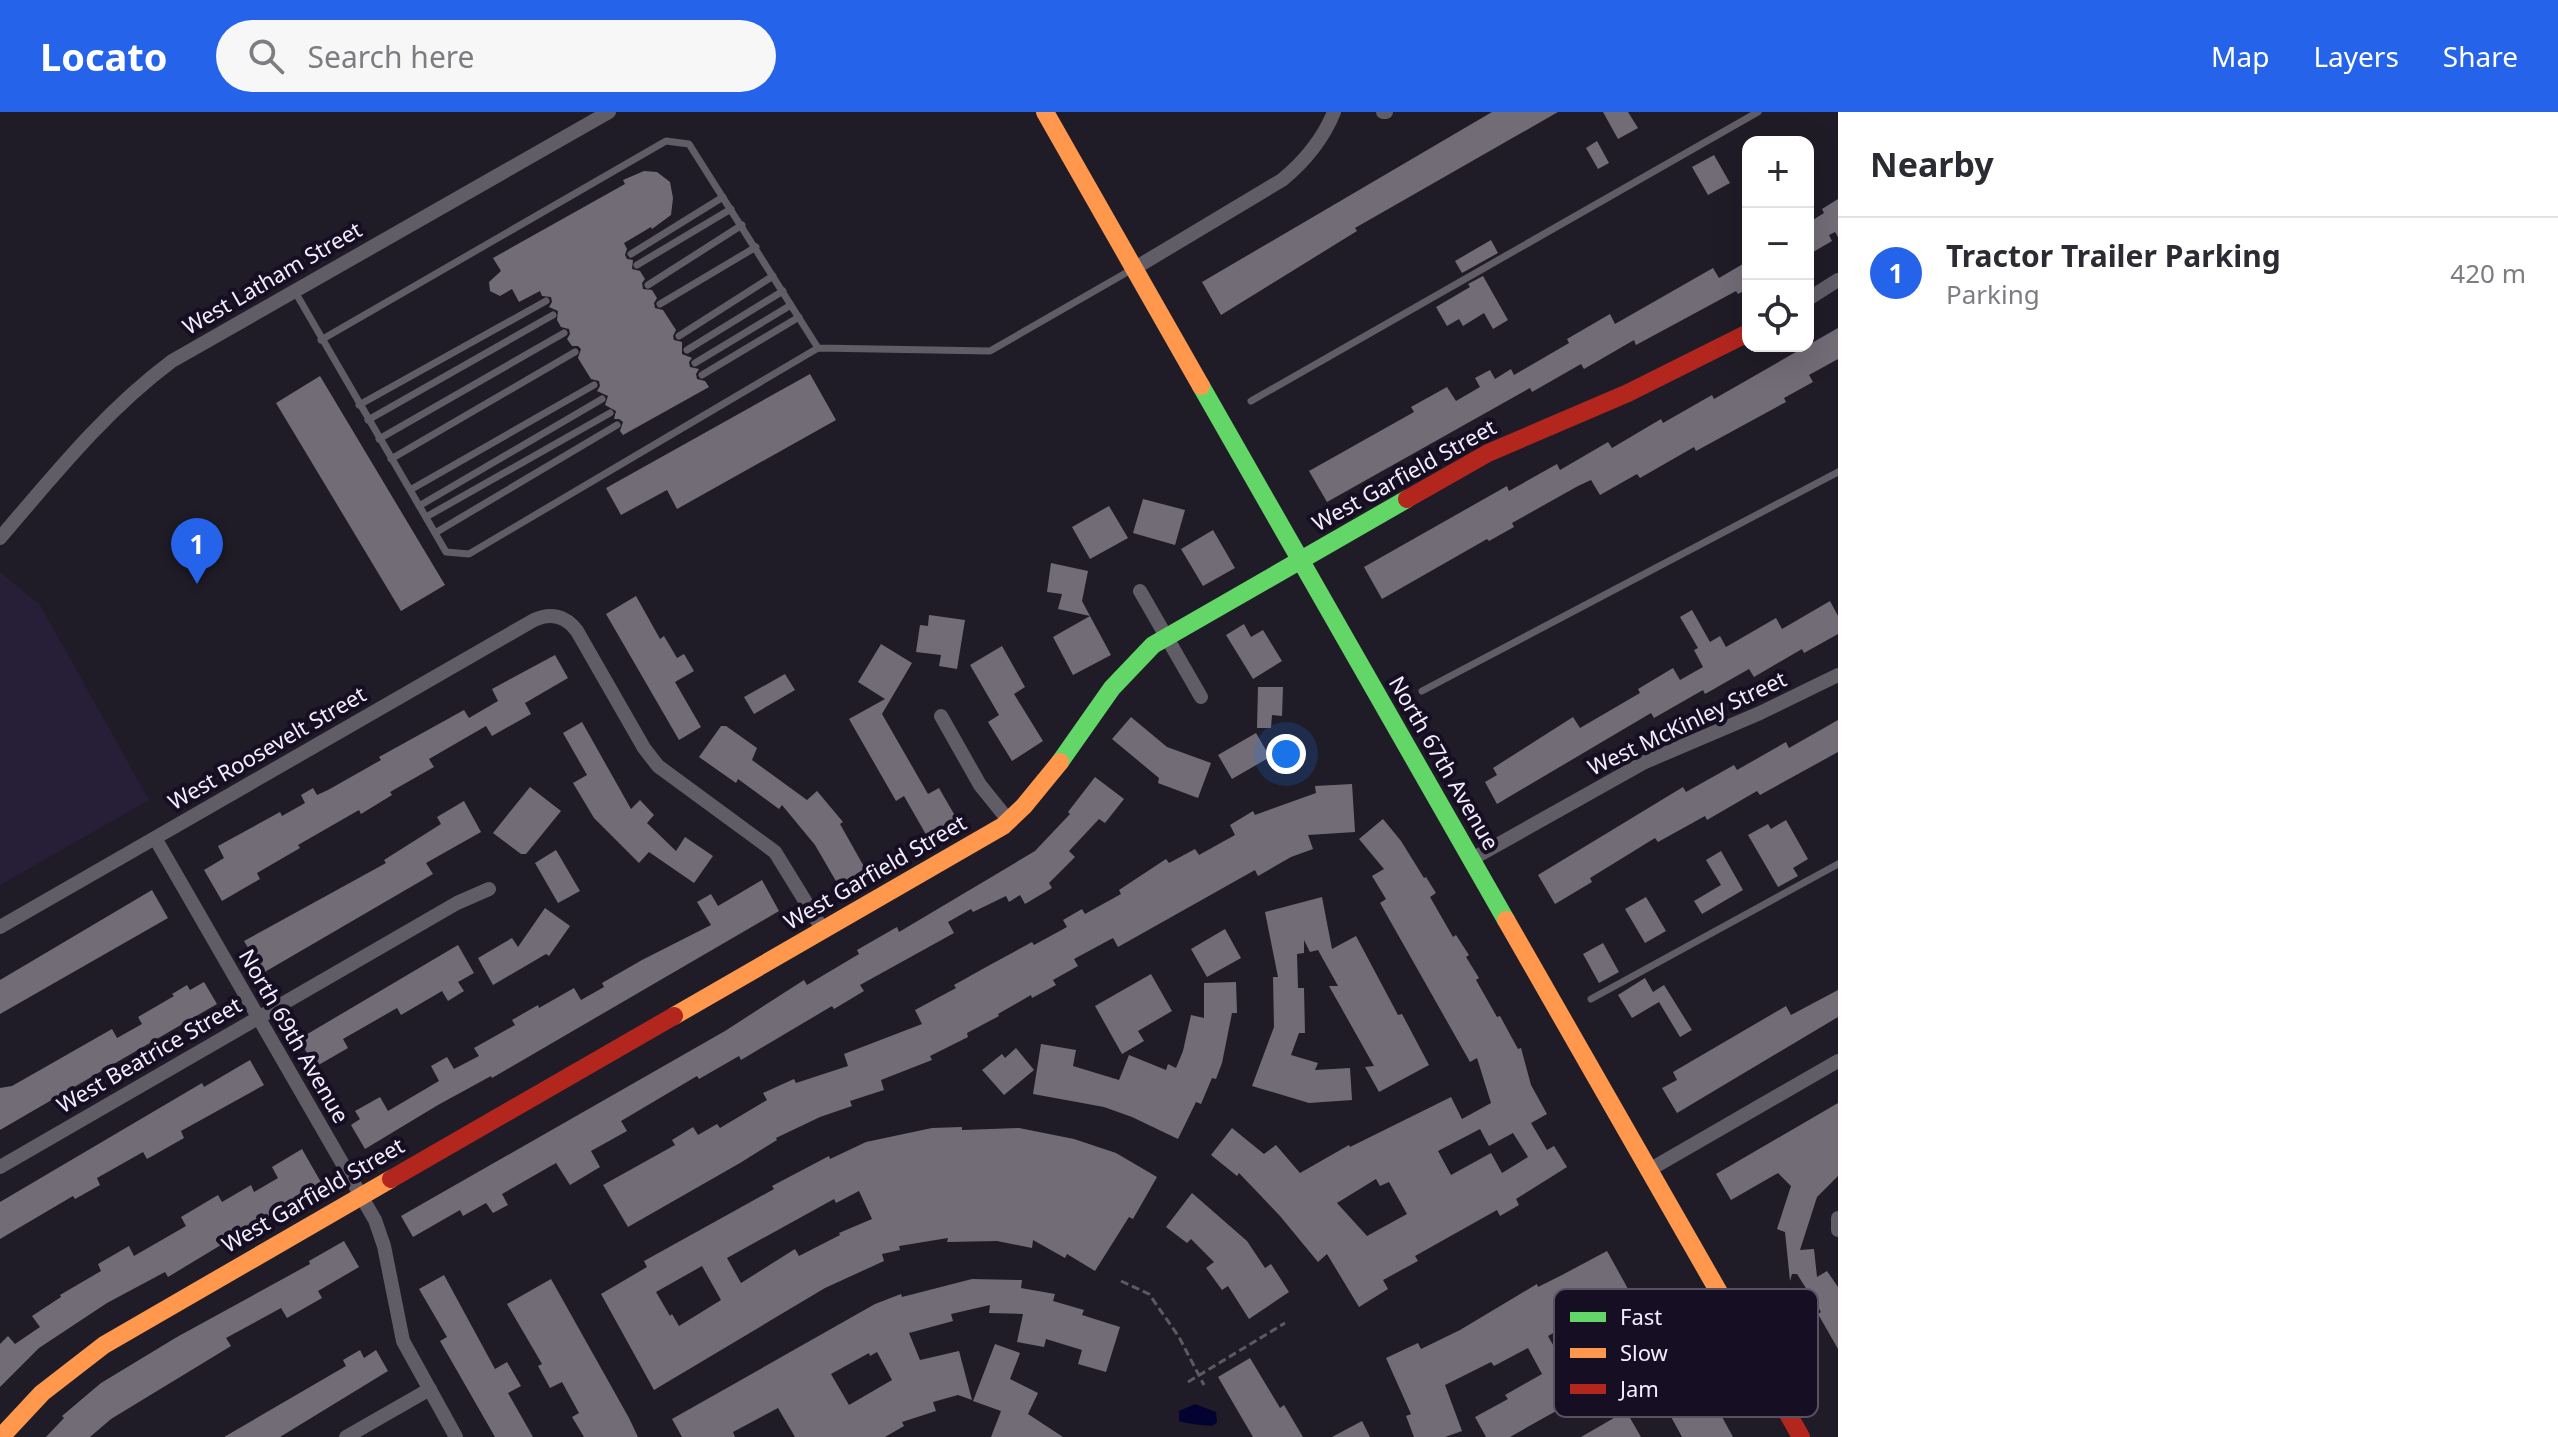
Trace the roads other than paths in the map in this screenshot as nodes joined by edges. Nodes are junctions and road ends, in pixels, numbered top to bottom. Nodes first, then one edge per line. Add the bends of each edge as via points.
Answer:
1 (609, 112) edge
2 (1045, 112) edge
3 (1334, 112) edge
4 (1758, 112) edge
5 (723, 197) junction
6 (731, 209) junction
7 (742, 225) junction
8 (756, 247) junction
9 (631, 254) dead end
10 (637, 265) dead end
11 (1135, 268) junction
12 (773, 276) junction
13 (1838, 280) edge
14 (648, 285) dead end
15 (294, 290) junction
16 (783, 291) junction
17 (1814, 295) edge
18 (546, 301) dead end
19 (660, 304) dead end
20 (791, 305) junction
21 (553, 315) dead end
22 (799, 317) junction
23 (564, 333) dead end
24 (679, 336) dead end
25 (1742, 336) edge
26 (321, 340) junction
27 (818, 348) junction
28 (687, 350) dead end
29 (575, 352) dead end
30 (695, 363) dead end
31 (702, 375) dead end
32 (594, 385) dead end
33 (602, 399) dead end
34 (1251, 401) dead end
35 (359, 405) junction
36 (610, 413) dead end
37 (368, 420) junction
38 (617, 425) dead end
39 (379, 439) junction
40 (391, 459) junction
41 (1838, 472) edge
42 (410, 490) junction
43 (419, 506) junction
44 (426, 517) junction
45 (435, 533) junction
46 (0, 538) edge
47 (1301, 560) junction
48 (1140, 591) dead end
49 (1166, 637) junction
50 (1838, 675) edge
51 (1422, 691) dead end
52 (1201, 697) dead end
53 (941, 716) dead end
54 (1009, 821) junction
55 (155, 838) junction
56 (1472, 859) junction
57 (1838, 864) edge
58 (489, 889) dead end
59 (0, 927) edge
60 (823, 930) junction
61 (1591, 999) dead end
62 (258, 1018) junction
63 (1838, 1061) edge
64 (0, 1167) edge
65 (1649, 1170) junction
66 (360, 1195) junction
67 (1717, 1289) edge
68 (430, 1389) junction
69 (1790, 1417) edge
70 (1, 1437) edge
71 (346, 1437) edge
72 (456, 1437) edge
73 (1801, 1437) edge

1 - 15 street, West Latham Street
2 - 11 street, North 67th Avenue
3 - 11 street via 1319,141 1282,180
4 - 34 lane
5 - 6 lane
5 - 9 lane
5 - 26 lane via 689,144 666,141
6 - 7 lane
6 - 10 lane
7 - 8 lane
7 - 14 lane
8 - 12 lane
8 - 19 lane
11 - 27 lane via 990,351
11 - 47 street, North 67th Avenue
12 - 16 lane
12 - 24 lane
13 - 17 street
15 - 26 lane
15 - 46 street, West Latham Street via 136,388
16 - 20 lane
16 - 28 lane
18 - 35 lane
20 - 22 lane
20 - 30 lane
21 - 37 lane
22 - 27 lane
22 - 31 lane
23 - 39 lane
25 - 47 street, West Garfield Street via 1628,393 1488,453
26 - 35 lane
27 - 45 lane via 469,554 446,552
29 - 40 lane
32 - 42 lane
33 - 43 lane
35 - 37 lane
36 - 44 lane
37 - 39 lane
38 - 45 lane
39 - 40 lane
40 - 42 lane
41 - 51 lane
42 - 43 lane
43 - 44 lane
44 - 45 lane
47 - 49 street, West Garfield Street
47 - 56 street, North 67th Avenue
48 - 49 street
49 - 52 street
49 - 54 street, West Garfield Street via 1130,666
50 - 56 street, West McKinley Street via 1645,762
53 - 54 street via 980,785
54 - 60 street, West Garfield Street
55 - 59 street, West Roosevelt Street
55 - 60 street, West Roosevelt Street via 541,616 558,617 577,631 658,766 775,852
55 - 62 street, North 69th Avenue
56 - 65 street, North 67th Avenue
57 - 61 lane
58 - 62 street, West Beatrice Street
60 - 66 street, West Garfield Street
62 - 64 street, West Beatrice Street
62 - 66 street, North 69th Avenue
63 - 65 street
65 - 67 street, North 67th Avenue
66 - 68 street, North 69th Avenue via 382,1237 403,1341
66 - 70 street, West Garfield Street via 95,1350 48,1387
68 - 71 street
68 - 72 street, North 69th Avenue
69 - 73 street, North 67th Avenue

